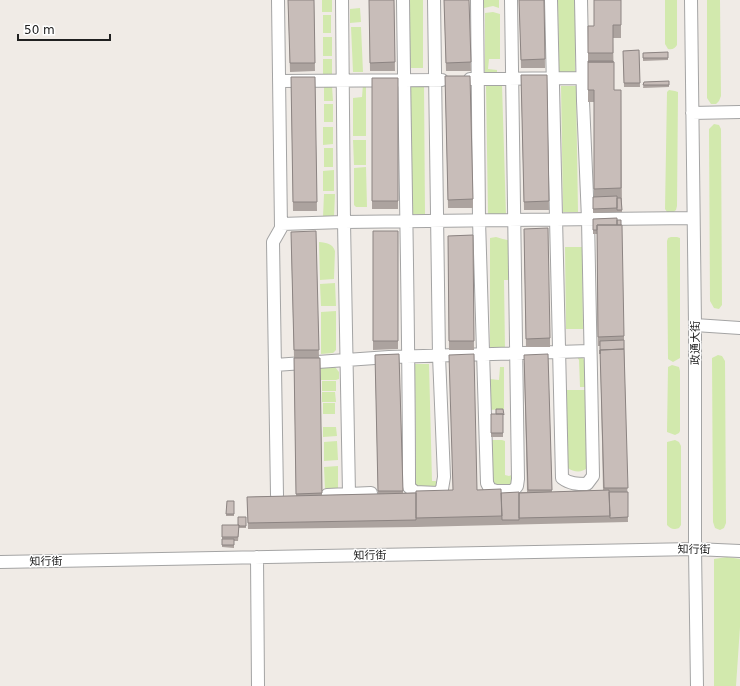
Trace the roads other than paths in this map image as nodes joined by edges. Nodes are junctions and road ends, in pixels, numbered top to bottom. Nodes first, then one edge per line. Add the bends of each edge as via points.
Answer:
1 (278, 0) edge
2 (342, 0) edge
3 (403, 0) edge
4 (434, 0) edge
5 (477, 0) edge
6 (511, 0) edge
7 (551, 0) edge
8 (581, 0) edge
9 (691, 0) edge
10 (553, 78) junction
11 (582, 78) junction
12 (478, 79) junction
13 (512, 79) junction
14 (404, 80) junction
15 (435, 80) junction
16 (279, 81) junction
17 (342, 81) junction
18 (740, 112) edge
19 (692, 113) junction
20 (694, 218) junction
21 (588, 219) junction
22 (479, 220) junction
23 (515, 220) junction
24 (556, 220) junction
25 (405, 221) junction
26 (437, 221) junction
27 (344, 222) junction
28 (281, 224) junction
29 (695, 325) junction
30 (740, 328) edge
31 (590, 351) junction
32 (559, 352) junction
33 (517, 353) junction
34 (483, 354) junction
35 (439, 356) junction
36 (409, 357) junction
37 (346, 360) junction
38 (275, 365) junction
39 (371, 492) dead end
40 (327, 494) edge
41 (349, 494) junction
42 (277, 495) edge
43 (695, 549) junction
44 (740, 551) edge
45 (257, 557) junction
46 (0, 562) edge
47 (258, 686) edge
48 (697, 686) edge

1 - 16 street
2 - 17 street
3 - 14 street
4 - 15 street
5 - 12 street
6 - 13 street
7 - 10 street
8 - 11 street
9 - 19 street, 政通大街
10 - 11 street
10 - 13 street
10 - 24 street
11 - 21 street
12 - 13 street
12 - 15 street
12 - 22 street
13 - 23 street
14 - 15 street
14 - 17 street
14 - 25 street
15 - 26 street
16 - 17 street
16 - 28 street
17 - 27 street
18 - 19 street
19 - 20 street, 政通大街
20 - 21 street
20 - 29 street, 政通大街
21 - 24 street
21 - 31 street
22 - 23 street
22 - 26 street
22 - 34 street
23 - 24 street
23 - 33 street
24 - 32 street
25 - 26 street
25 - 27 street
25 - 36 street
26 - 35 street
27 - 28 street
27 - 37 street
28 - 38 street via 273,242
29 - 30 street
29 - 43 street, 政通大街
31 - 32 street
31 - 32 street via 593,476 587,484 572,484 562,478
32 - 33 street
33 - 34 street
33 - 34 street via 518,479 513,491 490,489 487,483
34 - 35 street
35 - 36 street
35 - 36 street via 444,477 442,489 438,493 415,492 409,487
36 - 37 street
37 - 38 street
37 - 41 street
38 - 42 street
39 - 41 street
40 - 41 street
43 - 44 street, 知行街
43 - 45 street, 知行街
43 - 48 street, 政通大街
45 - 46 street, 知行街
45 - 47 street

